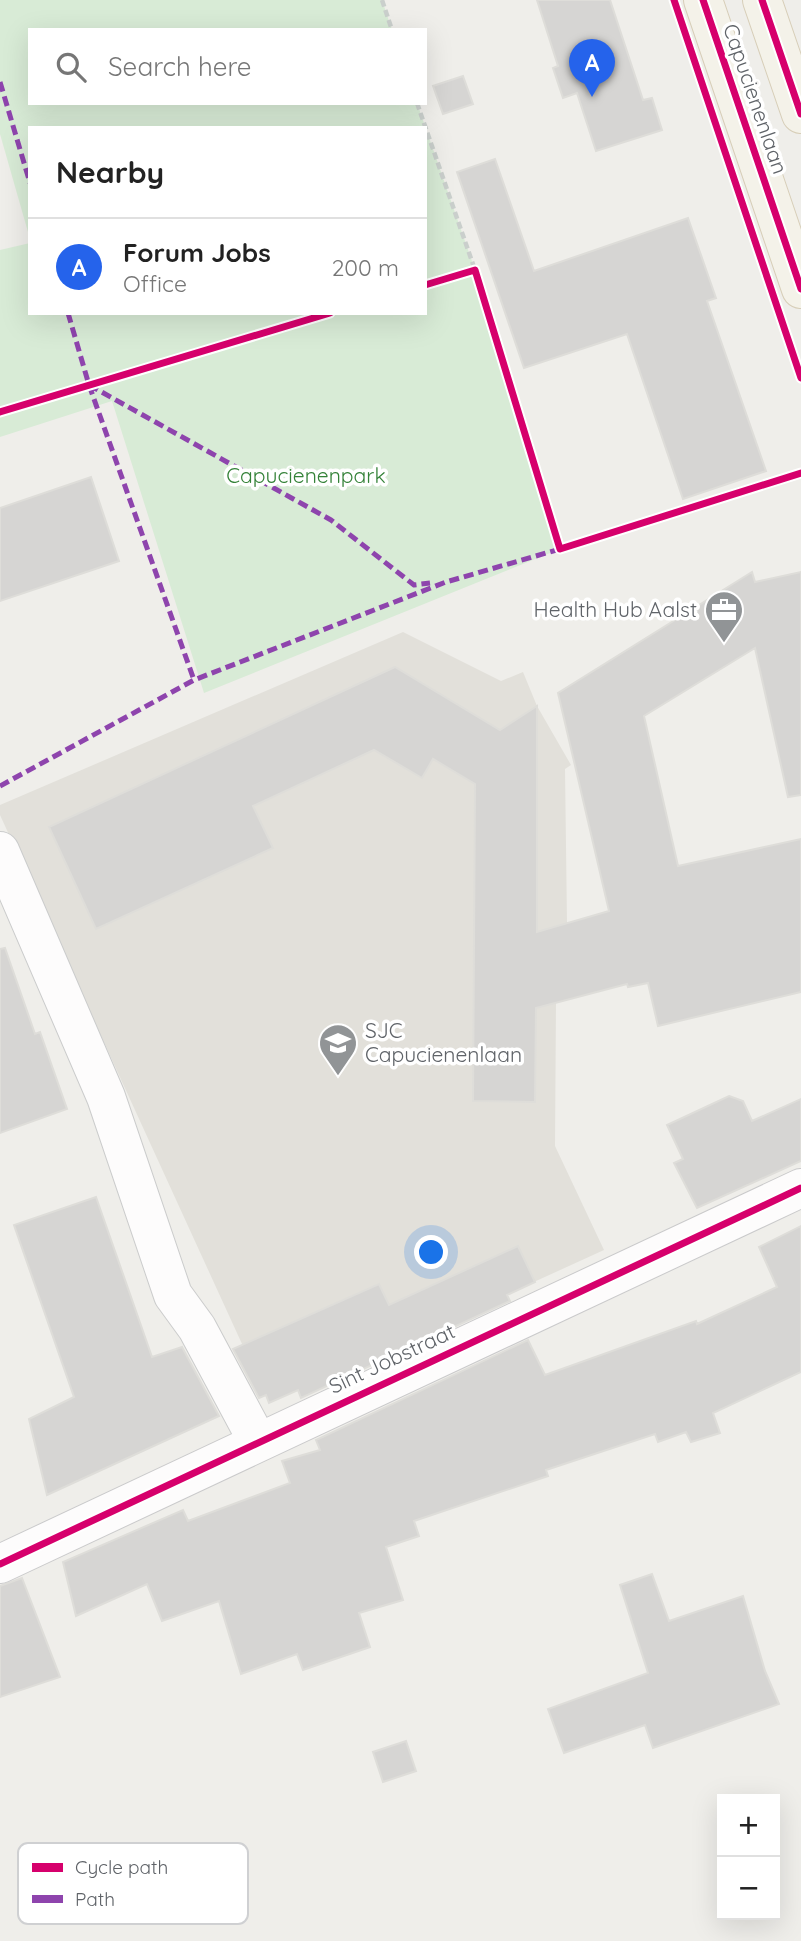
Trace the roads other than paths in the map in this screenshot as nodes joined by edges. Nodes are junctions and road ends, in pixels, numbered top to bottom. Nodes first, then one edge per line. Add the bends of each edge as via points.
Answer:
1 (703, 0) edge
2 (762, 0) edge
3 (801, 114) edge
4 (801, 289) edge
5 (0, 851) edge
6 (801, 1188) edge
7 (258, 1442) junction
8 (0, 1564) edge

1 - 4 main road, Capucienenlaan
2 - 3 main road, Capucienenlaan
5 - 7 street via 106,1097 173,1295 197,1328
6 - 7 street, Sint Jobstraat
7 - 8 street, Sint Jobstraat

